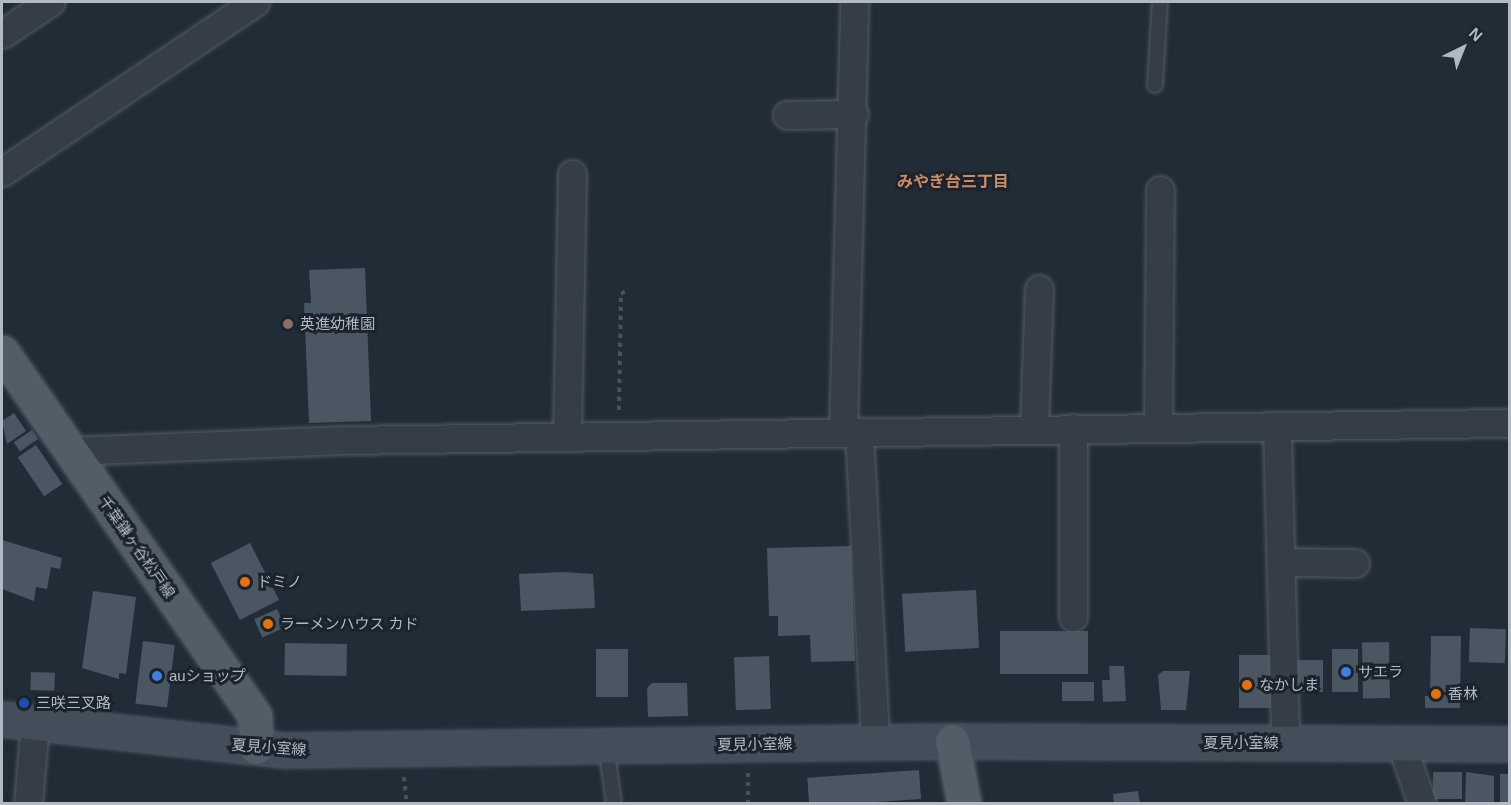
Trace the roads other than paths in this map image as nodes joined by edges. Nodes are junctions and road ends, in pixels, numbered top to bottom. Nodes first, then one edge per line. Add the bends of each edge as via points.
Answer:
1 (50, 2) edge
2 (255, 2) edge
3 (854, 2) edge
4 (1160, 2) edge
5 (2, 34) edge
6 (1155, 84) dead end
7 (854, 114) junction
8 (787, 115) dead end
9 (2, 172) edge
10 (572, 174) dead end
11 (1160, 190) dead end
12 (1039, 289) dead end
13 (2, 352) edge
14 (1509, 423) edge
15 (1158, 427) junction
16 (1073, 428) junction
17 (1034, 429) junction
18 (1277, 429) junction
19 (851, 432) junction
20 (567, 436) junction
21 (70, 451) junction
22 (1281, 562) junction
23 (1355, 564) dead end
24 (1073, 618) dead end
25 (2, 719) edge
26 (35, 722) junction
27 (952, 741) junction
28 (874, 742) junction
29 (1284, 743) junction
30 (1401, 743) junction
31 (1509, 744) edge
32 (606, 746) junction
33 (256, 747) junction
34 (28, 804) edge
35 (614, 804) edge
36 (964, 804) edge
37 (1422, 804) edge

1 - 5 street
2 - 9 street
3 - 7 street
4 - 6 lane
7 - 8 street
7 - 19 street
10 - 20 street
11 - 15 street
12 - 17 street
13 - 21 main road, 千葉鎌ヶ谷松戸線
14 - 18 street
15 - 16 street
15 - 18 street
16 - 17 street
16 - 24 street
17 - 19 street
18 - 22 street
19 - 20 street
19 - 28 street
20 - 21 street
21 - 33 main road, 千葉鎌ヶ谷松戸線 via 255,716
22 - 23 street
22 - 29 street
25 - 26 main road, 夏見小室線
26 - 33 main road, 夏見小室線
26 - 34 street
27 - 28 main road, 夏見小室線
27 - 29 main road, 夏見小室線
27 - 36 main road
28 - 32 main road, 夏見小室線
29 - 30 main road, 夏見小室線
30 - 31 main road, 夏見小室線
30 - 37 street
32 - 33 main road, 夏見小室線
32 - 35 lane

